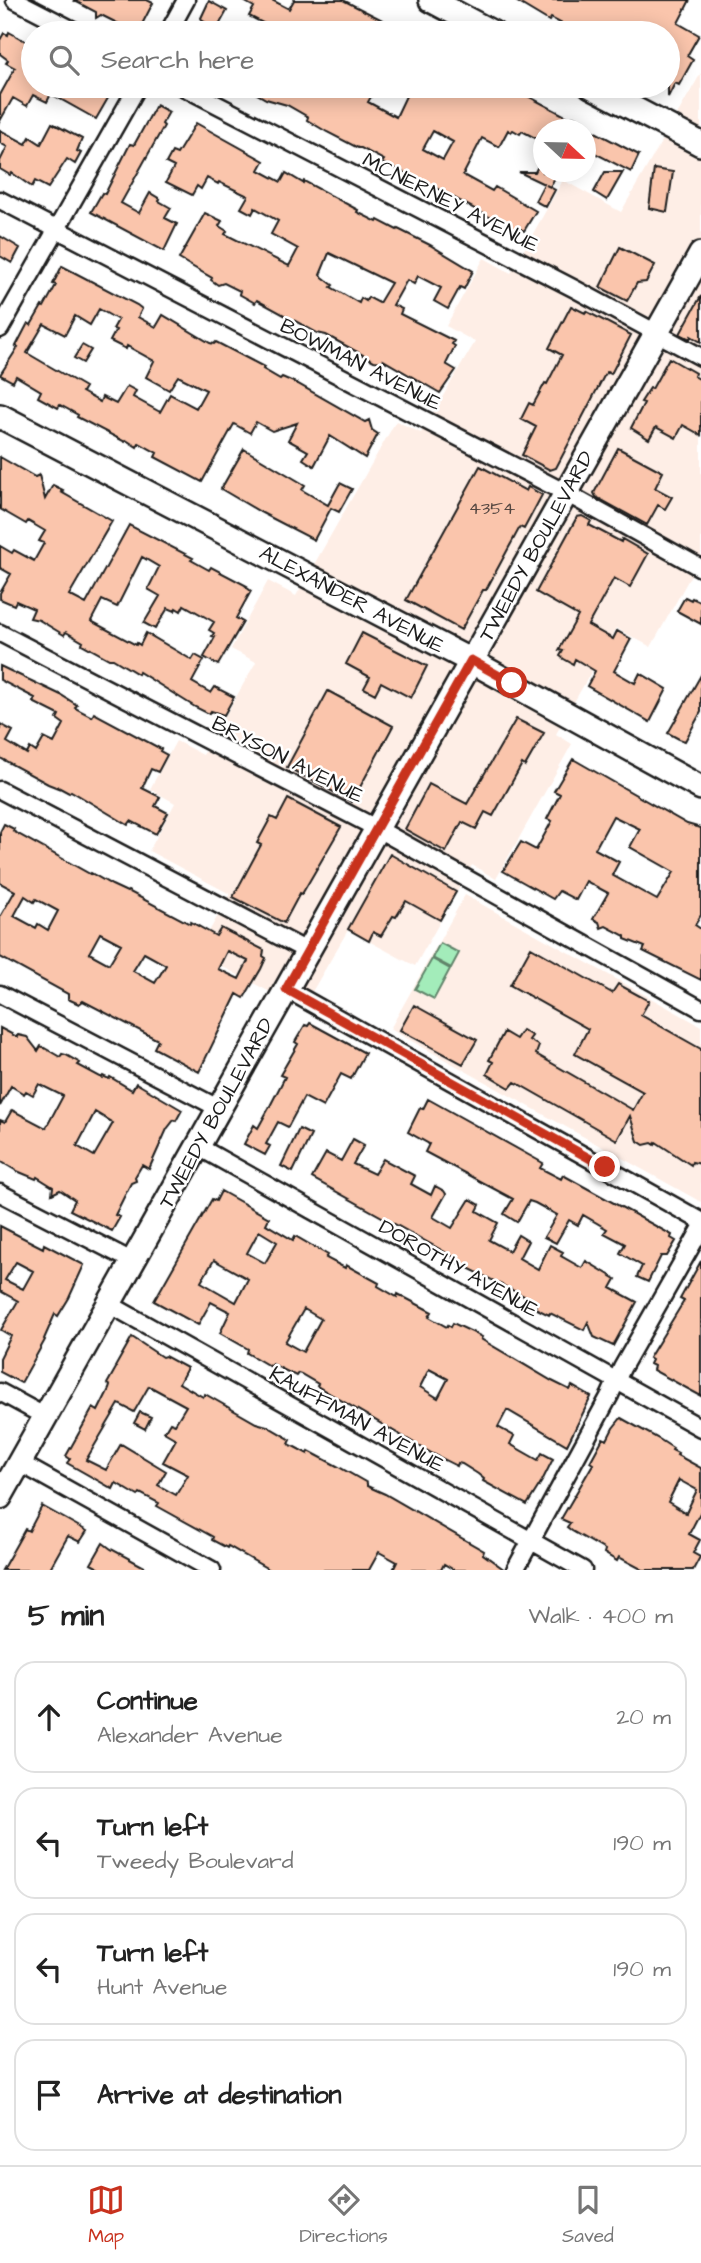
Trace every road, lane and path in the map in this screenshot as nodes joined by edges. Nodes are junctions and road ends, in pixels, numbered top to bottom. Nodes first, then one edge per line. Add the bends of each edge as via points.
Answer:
1 (15, 0) edge
2 (186, 0) edge
3 (431, 0) edge
4 (56, 21) edge
5 (174, 21) edge
6 (470, 21) edge
7 (131, 98) edge
8 (204, 98) edge
9 (614, 98) edge
10 (701, 144) edge
11 (0, 200) edge
12 (57, 229) junction
13 (701, 254) edge
14 (0, 329) edge
15 (657, 332) junction
16 (701, 357) edge
17 (0, 416) edge
18 (566, 493) junction
19 (701, 568) edge
20 (0, 634) edge
21 (471, 660) junction
22 (701, 788) edge
23 (0, 790) edge
24 (376, 828) junction
25 (307, 951) junction
26 (286, 989) junction
27 (0, 994) edge
28 (701, 1009) edge
29 (218, 1108) junction
30 (197, 1146) junction
31 (0, 1193) edge
32 (701, 1221) edge
33 (701, 1229) edge
34 (132, 1261) junction
35 (109, 1304) junction
36 (617, 1380) junction
37 (0, 1392) edge
38 (46, 1417) junction
39 (701, 1428) edge
40 (20, 1463) junction
41 (0, 1497) edge
42 (530, 1540) junction
43 (212, 1570) edge
44 (514, 1570) edge
45 (583, 1570) edge

1 - 4 street
2 - 5 street
3 - 6 main road
7 - 12 street
8 - 15 street, MCNERNEY AVENUE
9 - 10 main road
11 - 12 street, BOWMAN AVENUE
12 - 14 street
12 - 18 street, BOWMAN AVENUE
13 - 15 main road, TWEEDY BOULEVARD
15 - 16 street, MCNERNEY AVENUE
15 - 18 main road, TWEEDY BOULEVARD
17 - 21 main road, ALEXANDER AVENUE
18 - 19 street, BOWMAN AVENUE
18 - 21 main road, TWEEDY BOULEVARD
20 - 24 street, BRYSON AVENUE
21 - 22 main road, ALEXANDER AVENUE
21 - 24 main road, TWEEDY BOULEVARD
23 - 25 street
24 - 25 main road, TWEEDY BOULEVARD
24 - 28 street, BRYSON AVENUE
25 - 26 main road, TWEEDY BOULEVARD
26 - 29 main road, TWEEDY BOULEVARD
26 - 32 street
27 - 29 street
29 - 30 main road, TWEEDY BOULEVARD
30 - 34 main road, TWEEDY BOULEVARD
30 - 36 street, DOROTHY AVENUE
31 - 34 street
33 - 36 street
34 - 35 main road, TWEEDY BOULEVARD
35 - 38 main road, TWEEDY BOULEVARD
35 - 42 street, KAUFFMAN AVENUE
36 - 39 street, DOROTHY AVENUE
36 - 42 street
37 - 38 street
38 - 40 main road, TWEEDY BOULEVARD
40 - 41 main road, TWEEDY BOULEVARD
40 - 43 street
42 - 44 street
42 - 45 street, KAUFFMAN AVENUE

